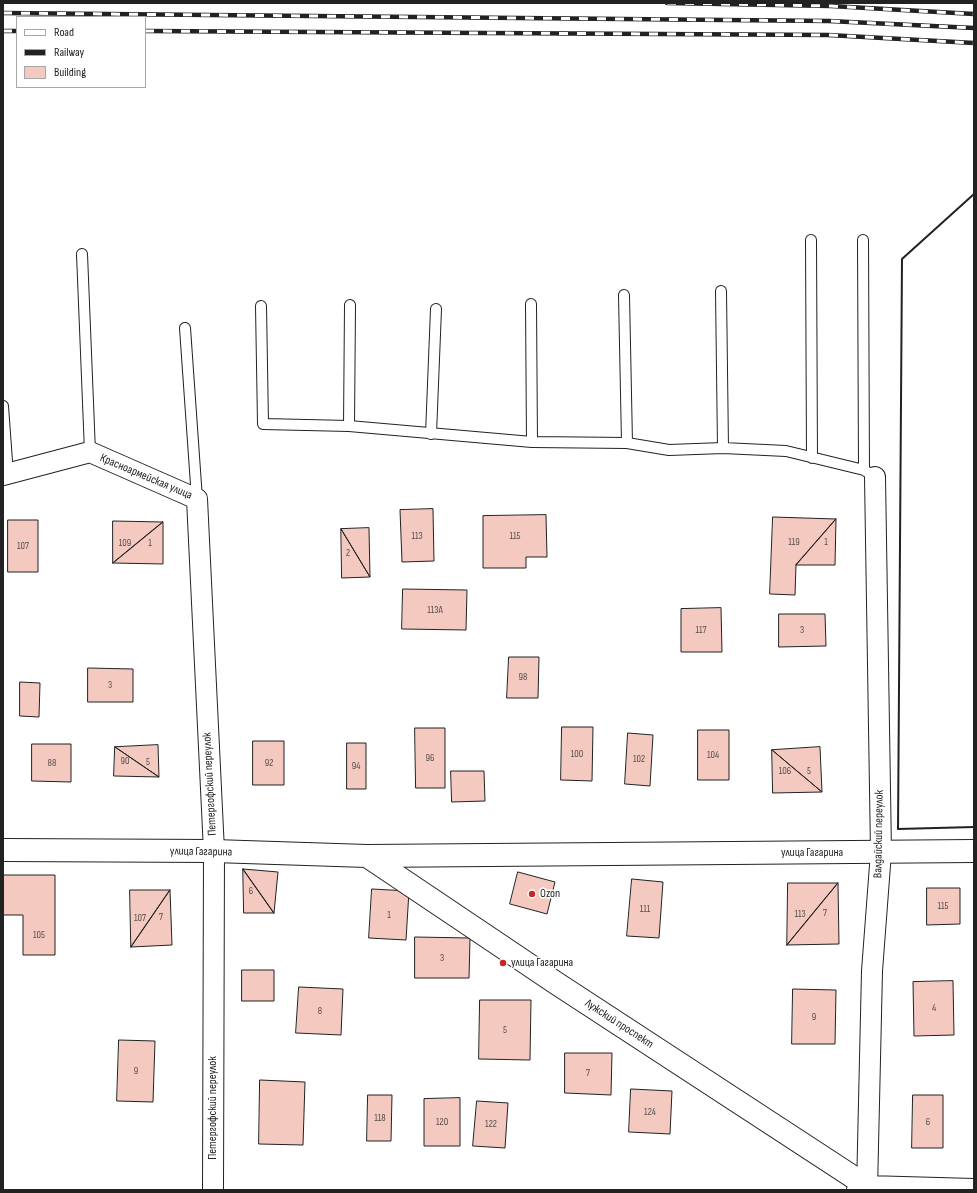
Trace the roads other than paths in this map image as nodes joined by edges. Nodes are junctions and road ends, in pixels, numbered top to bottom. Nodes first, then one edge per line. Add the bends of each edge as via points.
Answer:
1 (811, 240) dead end
2 (863, 240) dead end
3 (82, 254) dead end
4 (721, 291) dead end
5 (624, 295) dead end
6 (531, 304) dead end
7 (350, 305) dead end
8 (261, 306) dead end
9 (436, 309) dead end
10 (186, 328) dead end
11 (3, 406) edge
12 (349, 426) junction
13 (431, 434) junction
14 (532, 442) junction
15 (627, 443) junction
16 (723, 448) junction
17 (90, 452) junction
18 (812, 458) junction
19 (869, 474) junction
20 (5, 475) edge
21 (197, 499) junction
22 (3, 850) edge
23 (214, 851) junction
24 (974, 851) edge
25 (881, 852) junction
26 (367, 856) junction
27 (866, 1189) edge
28 (974, 1189) edge
29 (213, 1190) edge

1 - 18 lane
2 - 19 lane
3 - 17 lane
4 - 16 lane
5 - 15 lane
6 - 14 lane
7 - 12 lane
8 - 12 lane via 262,424
9 - 13 lane
10 - 21 lane
11 - 20 lane
12 - 13 lane
13 - 14 lane
14 - 15 lane
15 - 16 lane via 668,450
16 - 18 lane via 786,451
17 - 20 street, Красноармейская улица
17 - 21 street, Красноармейская улица
18 - 19 lane
19 - 25 street, Валдайский переулок
21 - 23 street, Петергофский переулок
22 - 23 street, улица Гагарина
23 - 26 street, улица Гагарина
23 - 29 street, Петергофский переулок
24 - 25 street, улица Гагарина
25 - 26 street, улица Гагарина
25 - 27 street, Валдайский переулок via 872,971
26 - 27 street, Лужский проспект
27 - 28 street

